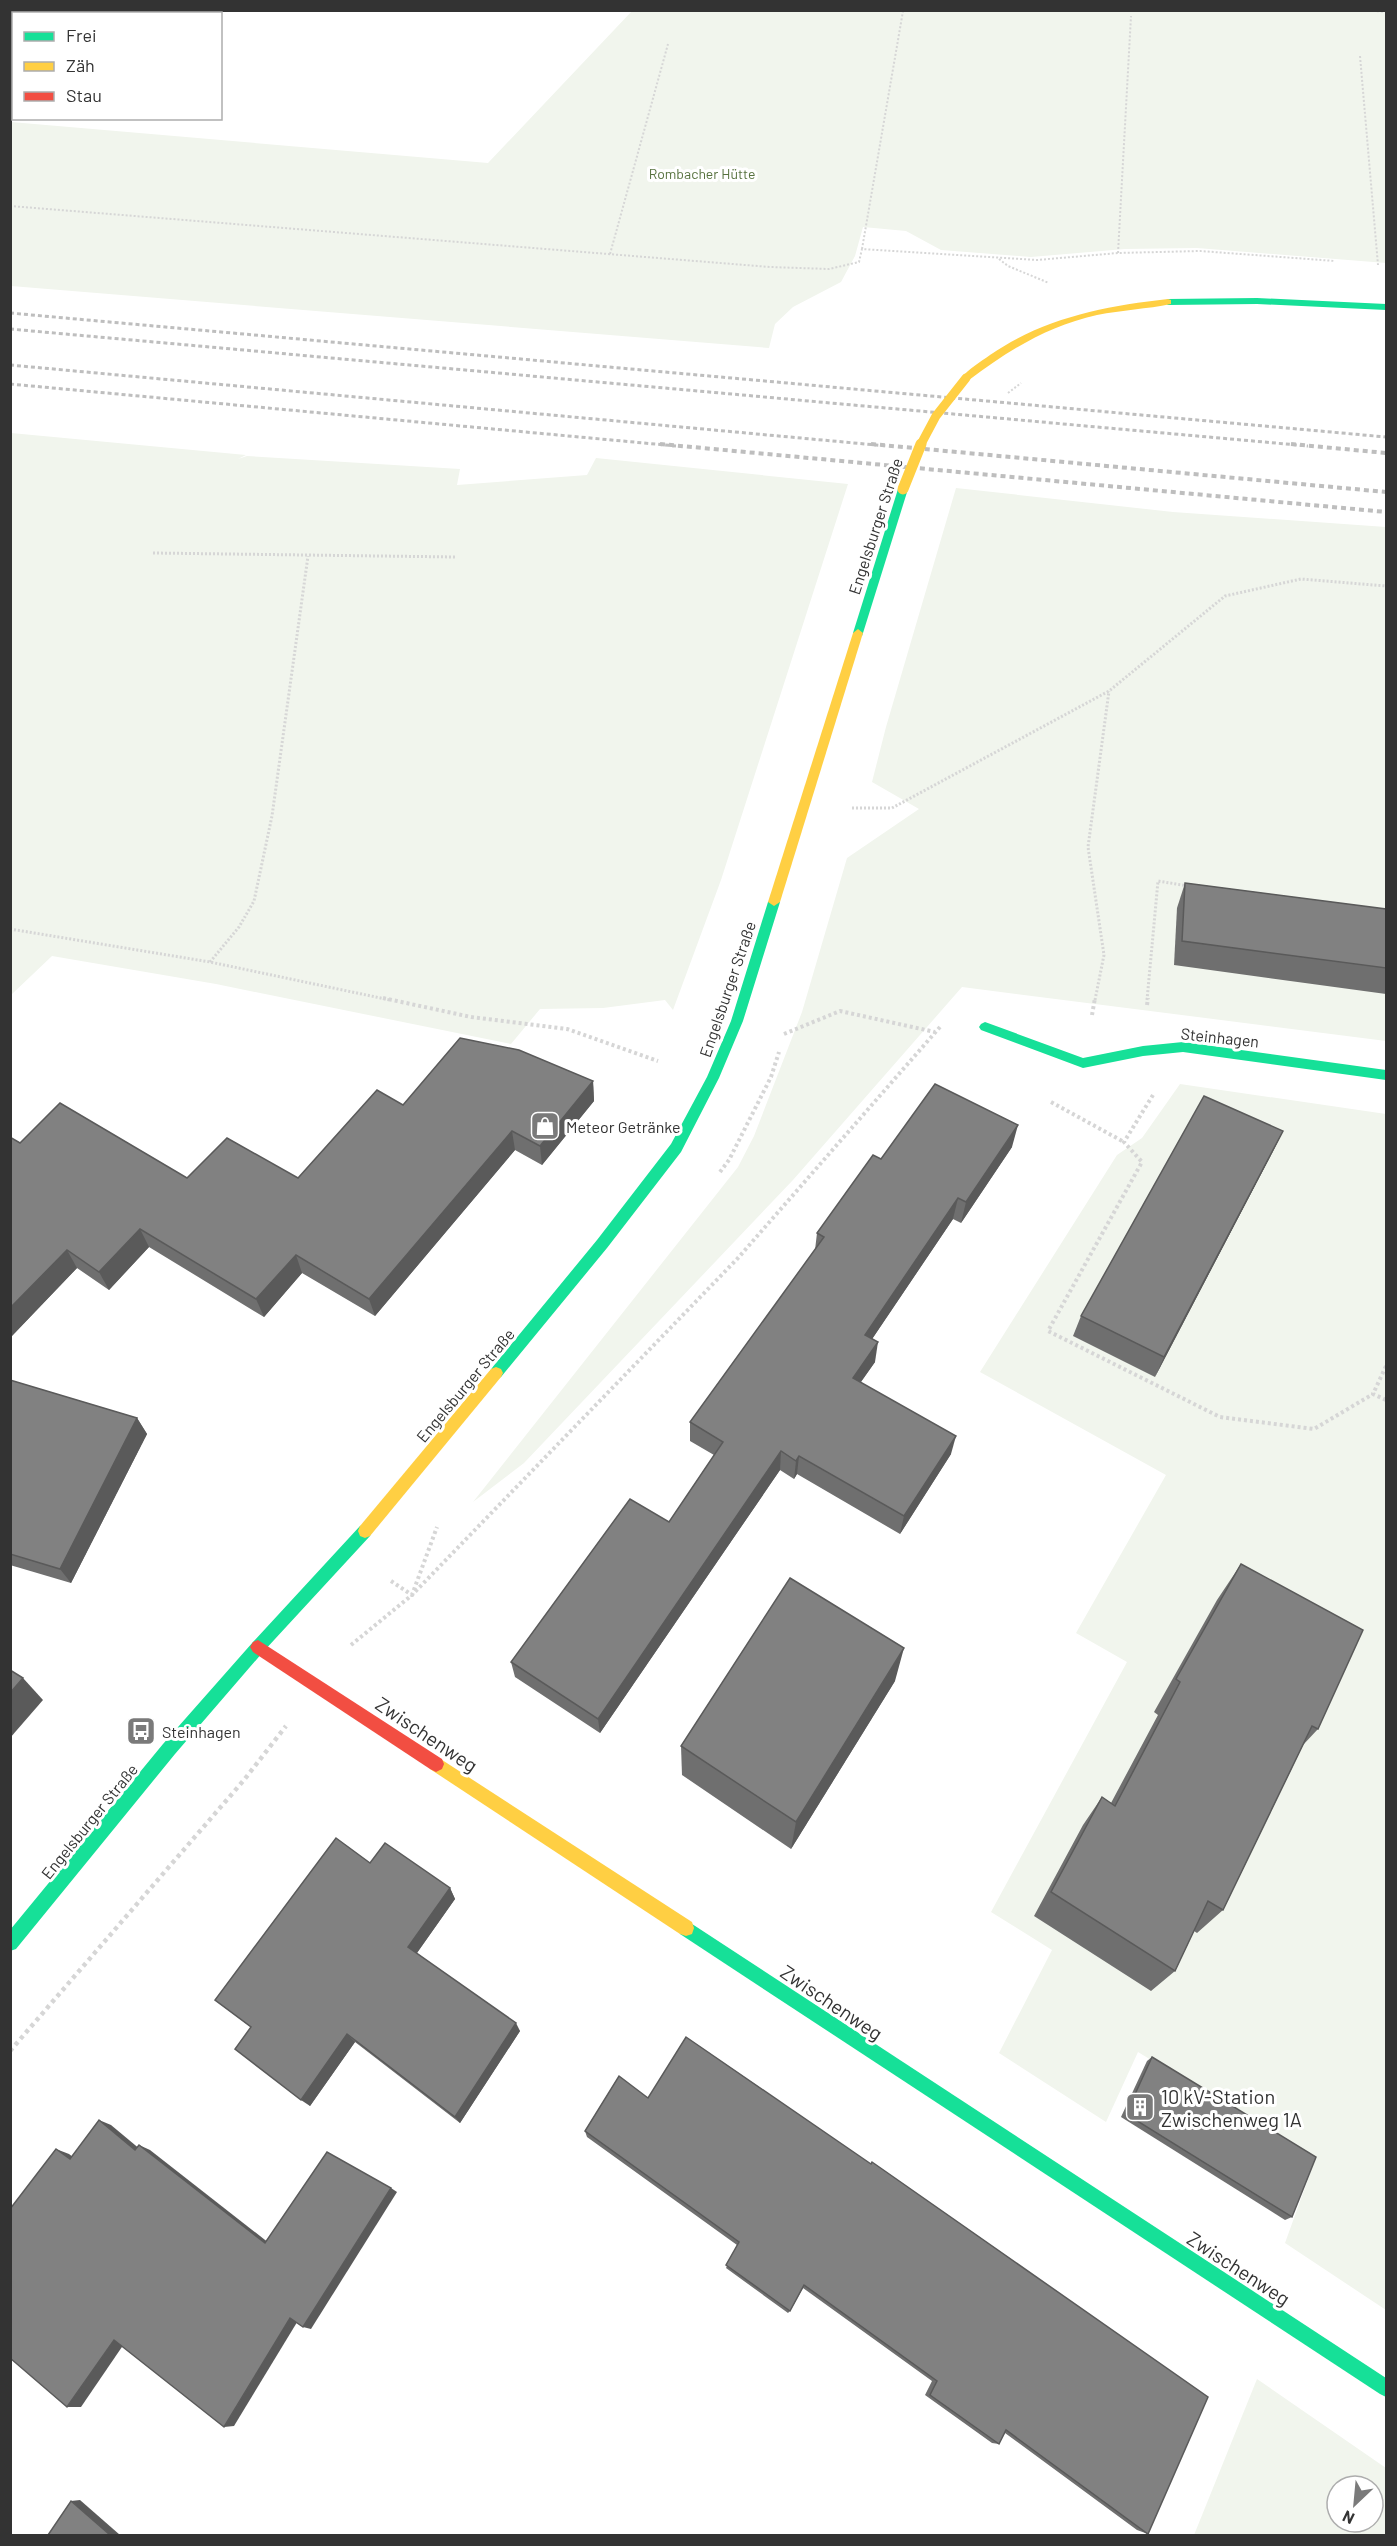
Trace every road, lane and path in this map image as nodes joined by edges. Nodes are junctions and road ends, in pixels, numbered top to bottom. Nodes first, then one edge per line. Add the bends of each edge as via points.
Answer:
1 (1365, 10) edge
2 (903, 11) edge
3 (1386, 12) edge
4 (1131, 16) dead end
5 (668, 44) dead end
6 (1360, 56) dead end
7 (10, 206) edge
8 (862, 249) junction
9 (1118, 253) junction
10 (610, 254) junction
11 (998, 259) junction
12 (1342, 262) dead end
13 (1386, 265) edge
14 (1051, 284) dead end
15 (1386, 307) edge
16 (153, 553) dead end
17 (308, 556) junction
18 (456, 557) dead end
19 (1386, 586) edge
20 (1108, 692) junction
21 (803, 809) junction
22 (1192, 886) edge
23 (10, 929) edge
24 (210, 962) junction
25 (942, 1024) dead end
26 (985, 1027) dead end
27 (934, 1032) junction
28 (784, 1034) dead end
29 (1183, 1047) junction
30 (1143, 1051) junction
31 (658, 1060) dead end
32 (1083, 1063) junction
33 (1386, 1075) edge
34 (1386, 1366) edge
35 (1373, 1394) junction
36 (1386, 1400) edge
37 (438, 1526) dead end
38 (412, 1595) junction
39 (258, 1647) junction
40 (318, 1685) junction
41 (10, 1943) edge
42 (10, 2050) edge
43 (1386, 2388) edge

1 - 3 path
2 - 8 path
4 - 9 path
5 - 10 path
6 - 13 path via 1378,265
7 - 10 path
8 - 10 path via 859,262 829,269
8 - 11 path
9 - 11 path
9 - 12 path via 1200,251
11 - 14 path
15 - 21 street, Engelsburger Straße, bridge via 1220,301 1111,309 1043,330 997,354 966,378 945,399 927,426 903,489
16 - 17 path
17 - 18 path
17 - 24 path via 272,816 254,901 239,927
19 - 20 path via 1300,579 1225,596
20 - 21 path via 892,808
20 - 32 path via 1088,847 1104,955
21 - 39 street, Engelsburger Straße via 737,1021 713,1078 676,1148 602,1244 347,1553
22 - 30 path via 1158,881
23 - 24 path
24 - 31 path via 471,1017 567,1029
25 - 27 path
26 - 32 street
27 - 28 path via 840,1011
27 - 38 path via 738,1258
29 - 30 street, Steinhagen
29 - 33 street, Steinhagen
29 - 35 path via 1124,1142 1143,1161 1048,1331 1220,1417 1314,1429
30 - 32 street, Steinhagen
34 - 35 path
35 - 36 path
37 - 38 path
38 - 40 path via 349,1647
39 - 40 street, Zwischenweg
39 - 41 street, Engelsburger Straße
40 - 42 path via 244,1780
40 - 43 street, Zwischenweg

